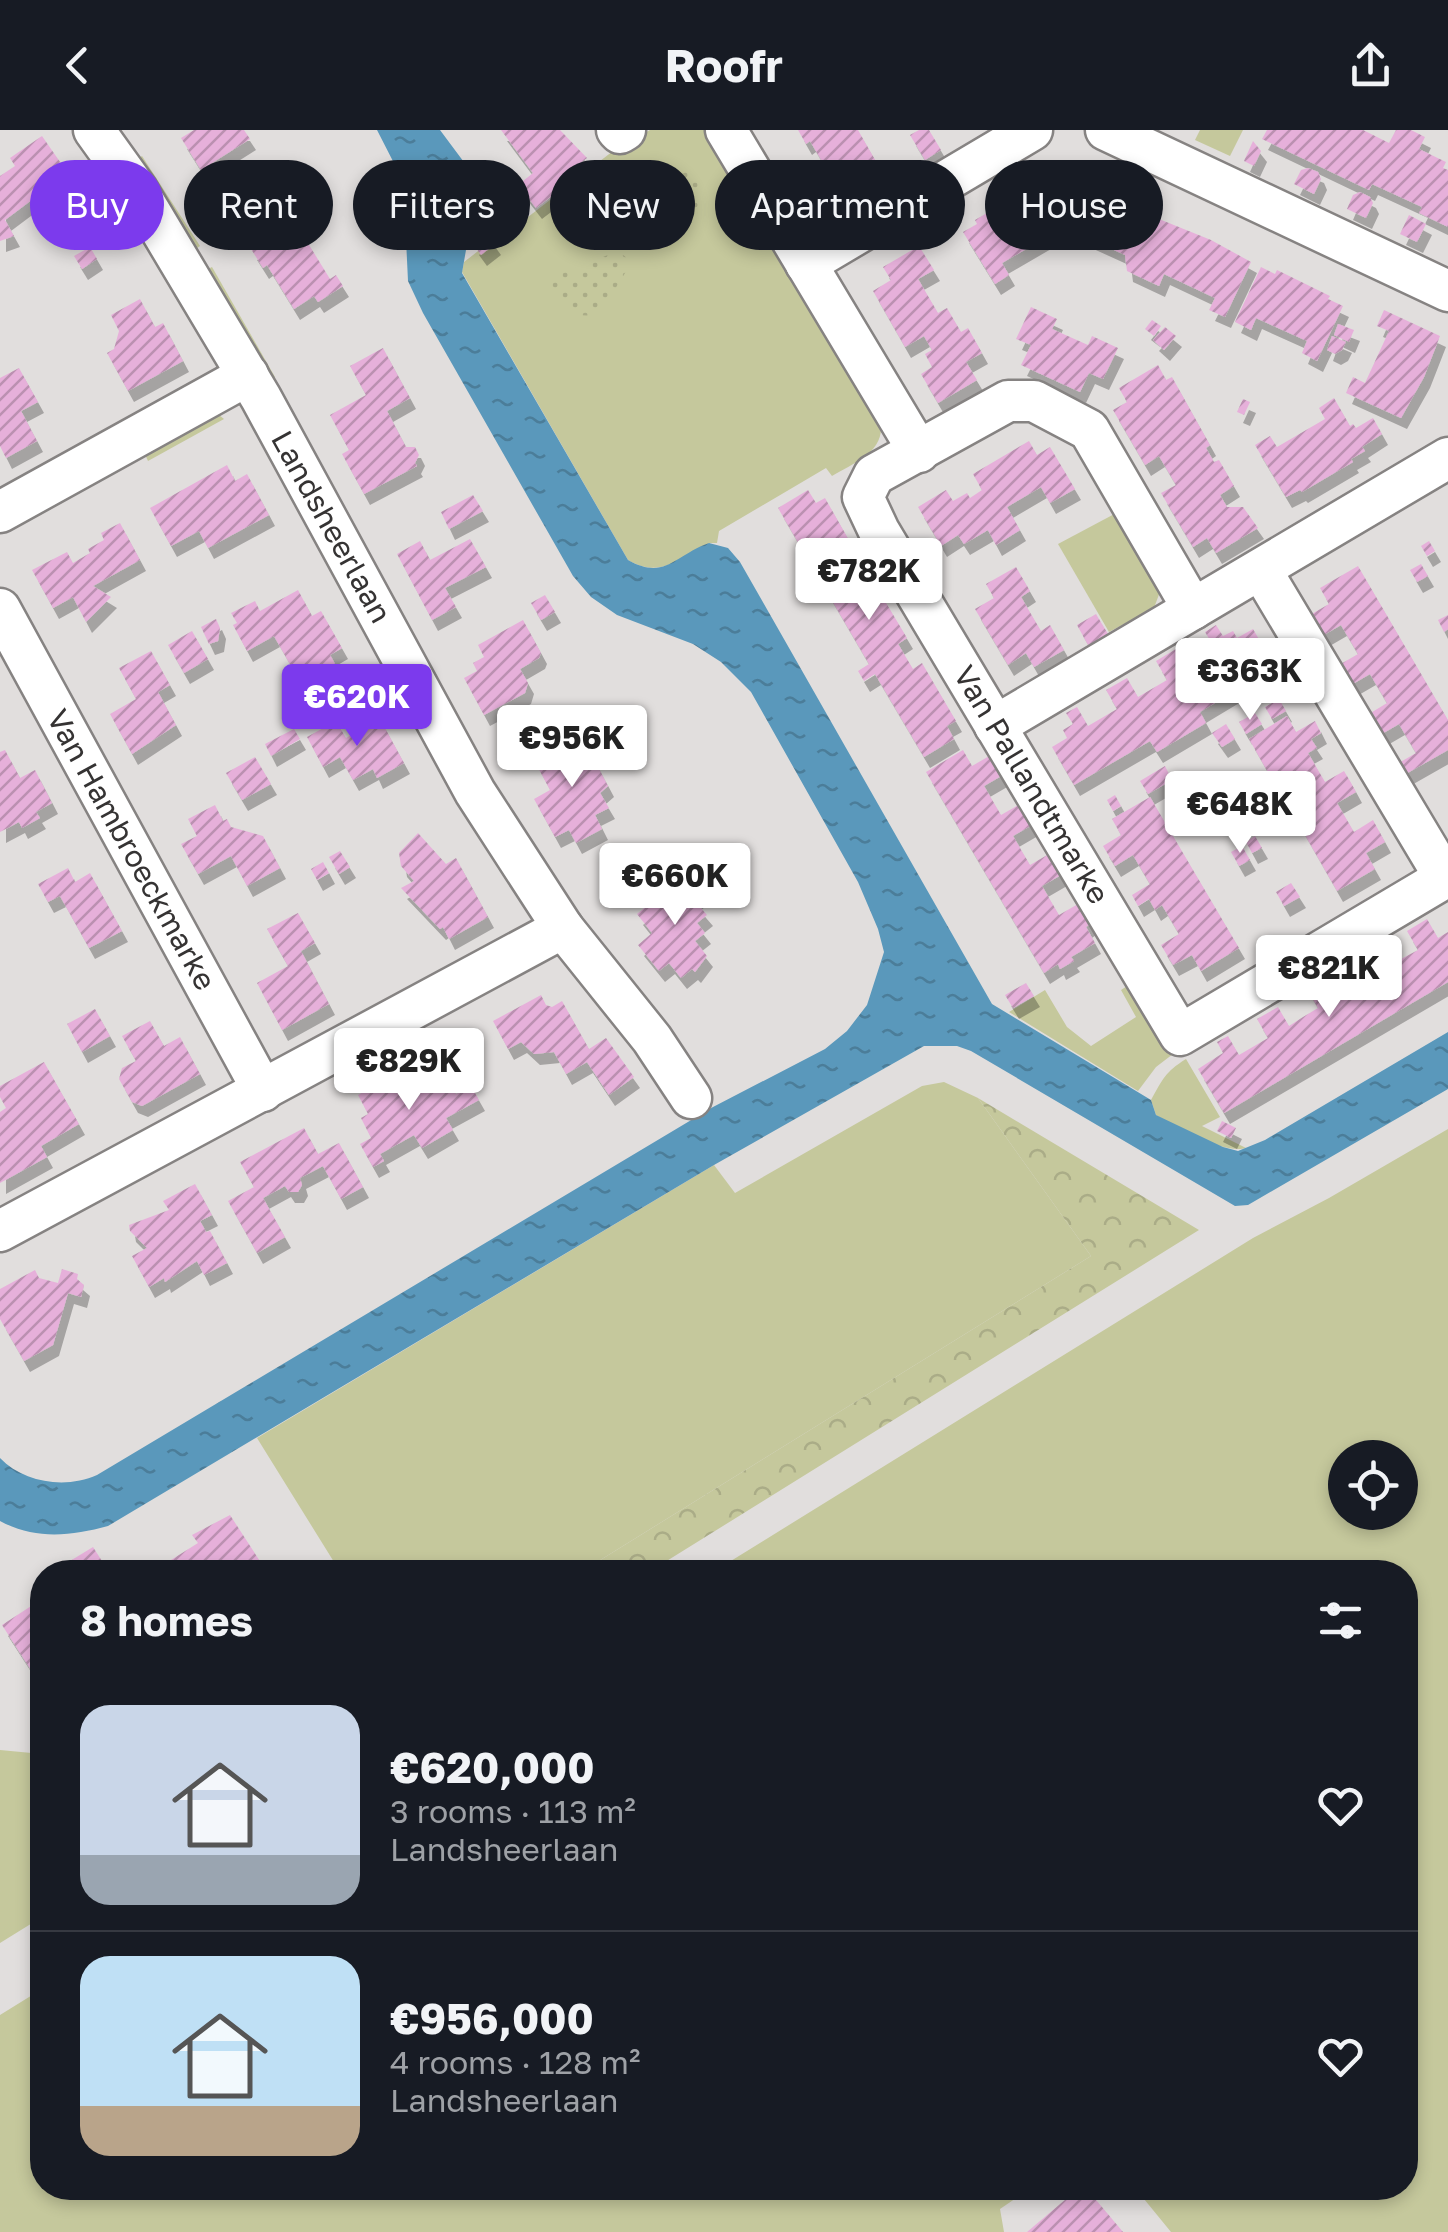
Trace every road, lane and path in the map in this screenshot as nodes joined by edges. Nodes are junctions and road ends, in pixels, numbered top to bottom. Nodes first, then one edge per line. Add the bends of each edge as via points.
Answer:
1 (94, 130) edge
2 (726, 130) edge
3 (1032, 130) edge
4 (1106, 130) edge
5 (806, 264) junction
6 (1448, 292) edge
7 (248, 375) junction
8 (919, 452) junction
9 (1448, 458) edge
10 (0, 512) edge
11 (1261, 570) junction
12 (0, 609) edge
13 (1193, 609) junction
14 (995, 726) junction
15 (1446, 877) edge
16 (563, 928) junction
17 (263, 1091) junction
18 (691, 1098) dead end
19 (0, 1231) edge

1 - 7 street, Landsheerlaan
2 - 5 street
3 - 5 street
4 - 6 street
5 - 8 street
7 - 10 street
7 - 16 street, Landsheerlaan via 476,792
8 - 13 street via 1008,401 1034,400 1089,430
8 - 14 street, Van Pallandtmarke via 874,475 863,497
9 - 11 street
11 - 13 street
11 - 15 street
12 - 17 street, Van Hambroeckmarke
13 - 14 street
14 - 15 street, Van Pallandtmarke via 1180,1035
16 - 17 street
16 - 18 street, Landsheerlaan
17 - 19 street

